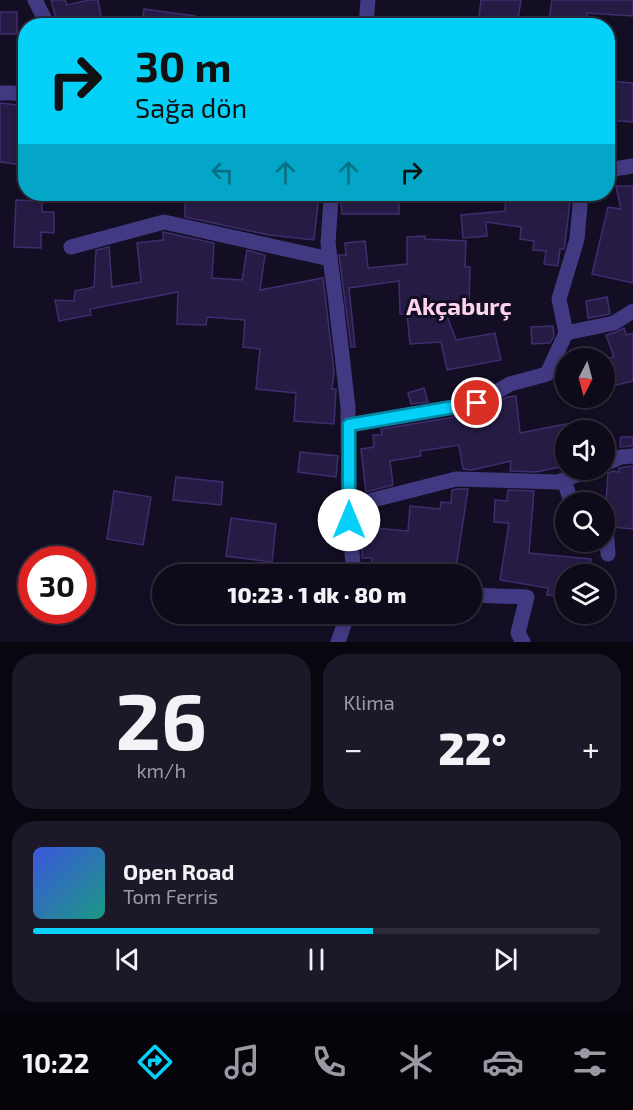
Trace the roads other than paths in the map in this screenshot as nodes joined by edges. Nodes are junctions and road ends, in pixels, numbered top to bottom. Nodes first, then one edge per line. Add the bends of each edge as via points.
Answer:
1 (34, 0) edge
2 (368, 0) edge
3 (44, 18) edge
4 (367, 18) edge
5 (0, 93) edge
6 (18, 94) edge
7 (633, 166) edge
8 (615, 169) edge
9 (331, 201) edge
10 (580, 201) edge
11 (71, 247) dead end
12 (330, 259) junction
13 (633, 311) edge
14 (566, 333) junction
15 (349, 425) junction
16 (633, 456) edge
17 (615, 459) edge
18 (564, 480) joint
19 (568, 492) edge
20 (349, 506) junction
21 (353, 564) edge
22 (482, 595) edge
23 (344, 624) edge
24 (338, 642) edge
25 (523, 642) edge

1 - 3 street
2 - 4 street
5 - 6 street
7 - 8 street
9 - 12 street
10 - 14 street via 577,240 560,299
11 - 12 street via 164,222
12 - 15 street
13 - 14 street via 614,322
14 - 15 street via 547,374 510,384 477,403
15 - 20 street
16 - 17 street
18 - 19 street
18 - 20 street via 456,479
20 - 21 street
22 - 25 street via 527,597 518,633
23 - 24 street

